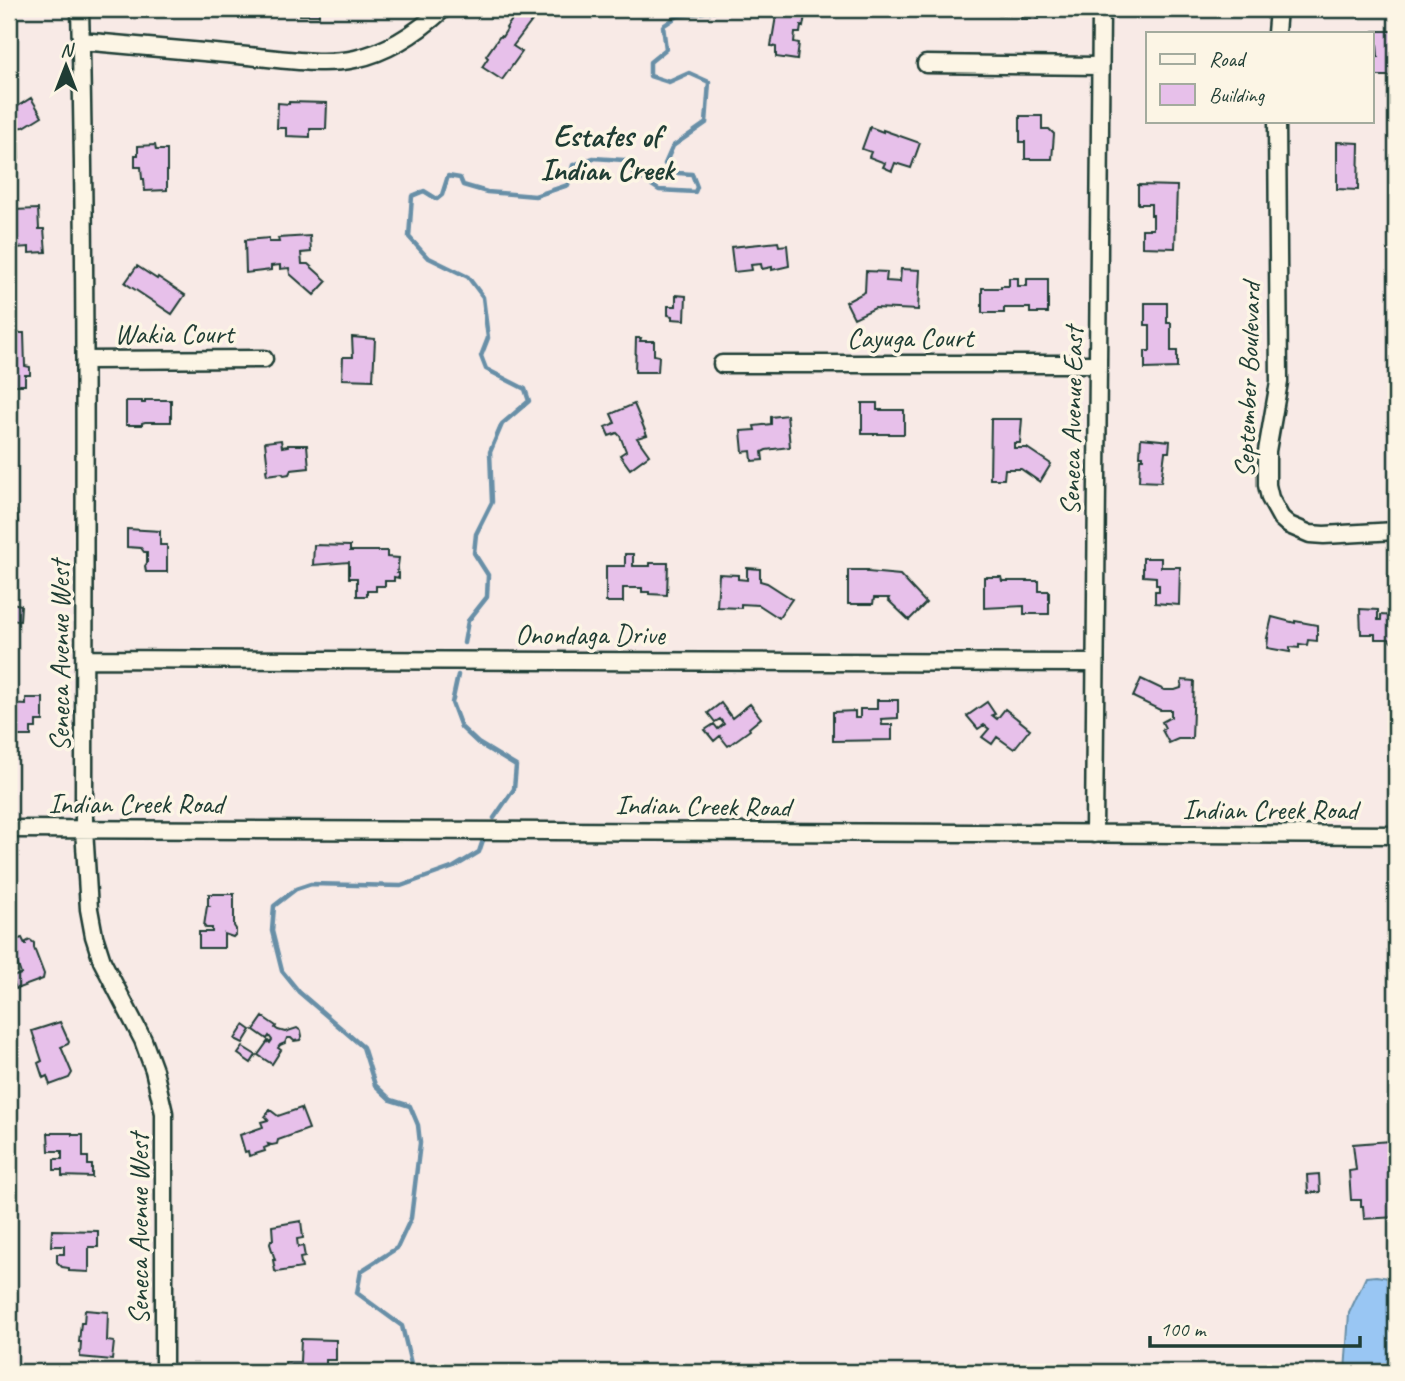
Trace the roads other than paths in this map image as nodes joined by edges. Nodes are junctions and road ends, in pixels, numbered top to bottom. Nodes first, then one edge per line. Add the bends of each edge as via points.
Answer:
1 (80, 9) edge
2 (443, 9) edge
3 (1101, 9) edge
4 (1278, 9) edge
5 (1276, 32) edge
6 (81, 41) junction
7 (926, 64) dead end
8 (1100, 66) junction
9 (1277, 122) edge
10 (264, 359) dead end
11 (85, 360) junction
12 (722, 364) dead end
13 (1097, 364) junction
14 (1396, 531) edge
15 (85, 659) junction
16 (1095, 663) junction
17 (9, 829) edge
18 (85, 829) junction
19 (1094, 834) junction
20 (1396, 835) edge
21 (164, 1372) edge

1 - 6 street, Seneca Avenue West
2 - 6 street via 396,43 353,60 306,62
3 - 8 street, Seneca Avenue East
4 - 5 street
6 - 11 street, Seneca Avenue West
7 - 8 street
8 - 13 street, Seneca Avenue East
9 - 14 street, September Boulevard via 1279,382 1267,451 1270,498 1281,518 1310,534
10 - 11 street, Wakia Court
11 - 15 street, Seneca Avenue West
12 - 13 street, Cayuga Court
13 - 16 street, Seneca Avenue East
15 - 16 street, Onondaga Drive
15 - 18 street, Seneca Avenue West
16 - 19 street, Seneca Avenue East
17 - 18 street, Indian Creek Road
18 - 19 street, Indian Creek Road
18 - 21 street, Seneca Avenue West via 94,936 155,1070 164,1114
19 - 20 street, Indian Creek Road

